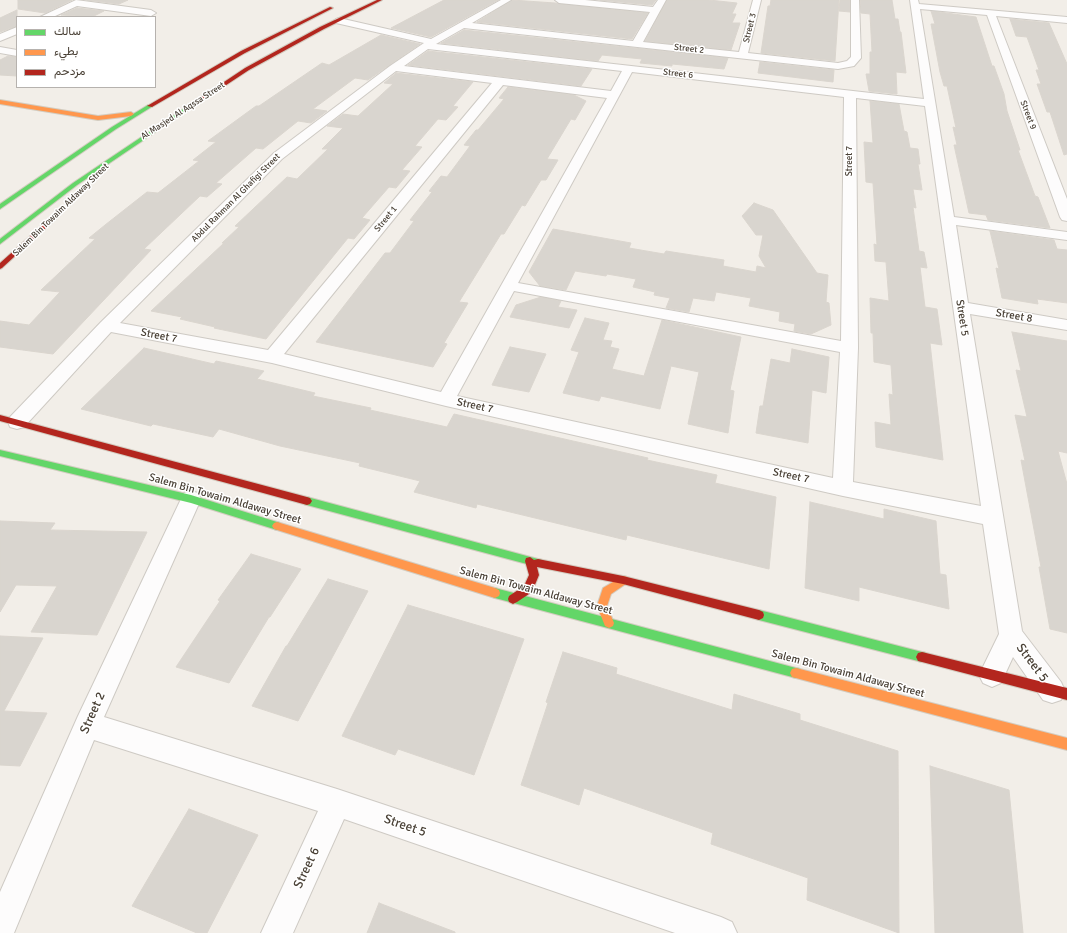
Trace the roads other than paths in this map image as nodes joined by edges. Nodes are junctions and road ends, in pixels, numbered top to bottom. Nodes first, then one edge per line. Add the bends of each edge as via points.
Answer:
1 (379, 0) edge
2 (507, 0) edge
3 (559, 0) edge
4 (662, 0) edge
5 (757, 0) edge
6 (855, 0) edge
7 (914, 3) edge
8 (656, 10) junction
9 (990, 12) junction
10 (47, 16) edge
11 (148, 16) edge
12 (339, 20) junction
13 (1067, 20) edge
14 (461, 25) junction
15 (16, 30) edge
16 (0, 38) edge
17 (260, 42) junction
18 (430, 44) junction
19 (637, 44) junction
20 (0, 50) edge
21 (16, 53) edge
22 (743, 55) junction
23 (394, 68) junction
24 (629, 68) junction
25 (247, 69) junction
26 (500, 81) junction
27 (850, 94) junction
28 (614, 95) junction
29 (0, 102) edge
30 (929, 104) junction
31 (139, 112) junction
32 (98, 118) junction
33 (114, 128) junction
34 (121, 152) junction
35 (82, 191) dead end
36 (0, 207) edge
37 (66, 207) dead end
38 (1067, 217) edge
39 (947, 220) junction
40 (1067, 236) edge
41 (0, 242) edge
42 (0, 267) edge
43 (511, 286) junction
44 (961, 307) junction
45 (1067, 325) edge
46 (107, 326) junction
47 (849, 348) junction
48 (272, 357) junction
49 (446, 400) junction
50 (0, 418) edge
51 (18, 422) junction
52 (0, 453) edge
53 (843, 488) junction
54 (191, 499) junction
55 (992, 517) junction
56 (530, 561) junction
57 (623, 580) junction
58 (513, 599) junction
59 (609, 623) junction
60 (1011, 635) junction
61 (992, 675) junction
62 (1060, 692) edge
63 (88, 725) junction
64 (1067, 744) edge
65 (337, 803) junction
66 (0, 928) edge
67 (277, 933) edge
68 (721, 933) edge

1 - 12 street, Al Masjed Al Aqssa Street
1 - 17 street, Al Masjed Al Aqssa Street via 355,7 343,5
2 - 14 street, Abdul Rahman Al Ghafigi Street
3 - 8 street
4 - 8 street
5 - 22 street, Street 3
6 - 22 street, Street 2 via 856,58 850,64 838,66
7 - 9 street
7 - 30 street, Street 5
8 - 19 street
9 - 13 street
9 - 38 street, Street 9
10 - 11 street via 76,3 151,13
12 - 18 street, Street 6
12 - 25 street, Al Masjed Al Aqssa Street
14 - 18 street, Abdul Rahman Al Ghafigi Street
14 - 19 street, Street 2
15 - 16 street
17 - 25 street via 285,32 300,33
17 - 31 street, Al Masjed Al Aqssa Street
18 - 23 street, Abdul Rahman Al Ghafigi Street
18 - 24 street, Street 6
19 - 22 street, Street 2
20 - 21 street
23 - 26 street
23 - 46 street, Abdul Rahman Al Ghafigi Street via 278,156
24 - 27 street, Street 6
24 - 28 street
25 - 34 street, Al Masjed Al Aqssa Street
26 - 28 street
26 - 48 street, Street 1
27 - 30 street, Street 6
27 - 47 street, Street 7
28 - 43 street
29 - 32 street
30 - 39 street, Street 5
31 - 32 street
31 - 33 street, Al Masjed Al Aqssa Street
32 - 33 street
33 - 36 street, Al Masjed Al Aqssa Street
34 - 35 street, Salem Bin Towaim Aldaway Street
34 - 41 street, Al Masjed Al Aqssa Street
37 - 42 street, Salem Bin Towaim Aldaway Street
39 - 40 street
39 - 44 street, Street 5
43 - 47 street
43 - 49 street
44 - 45 street, Street 8
44 - 55 street, Street 5
46 - 48 street, Street 7
46 - 51 street, Abdul Rahman Al Ghafigi Street
47 - 53 street, Street 7
48 - 49 street, Street 7
49 - 53 street, Street 7
50 - 51 street, Salem Bin Towaim Aldaway Street
51 - 56 street, Salem Bin Towaim Aldaway Street
52 - 54 street, Salem Bin Towaim Aldaway Street
53 - 55 street, Street 7
54 - 58 street, Salem Bin Towaim Aldaway Street
54 - 63 street, Street 2
55 - 60 street, Street 5
56 - 57 street, Salem Bin Towaim Aldaway Street
56 - 58 street via 534,575 528,589
57 - 59 street via 607,591 602,606
57 - 61 street, Salem Bin Towaim Aldaway Street
58 - 59 street, Salem Bin Towaim Aldaway Street
59 - 64 street, Salem Bin Towaim Aldaway Street
60 - 61 street, Street 5
60 - 62 street, Street 5
61 - 62 street, Salem Bin Towaim Aldaway Street
63 - 65 street, Street 5
63 - 66 street, Street 2
65 - 67 street, Street 6
65 - 68 street, Street 5

